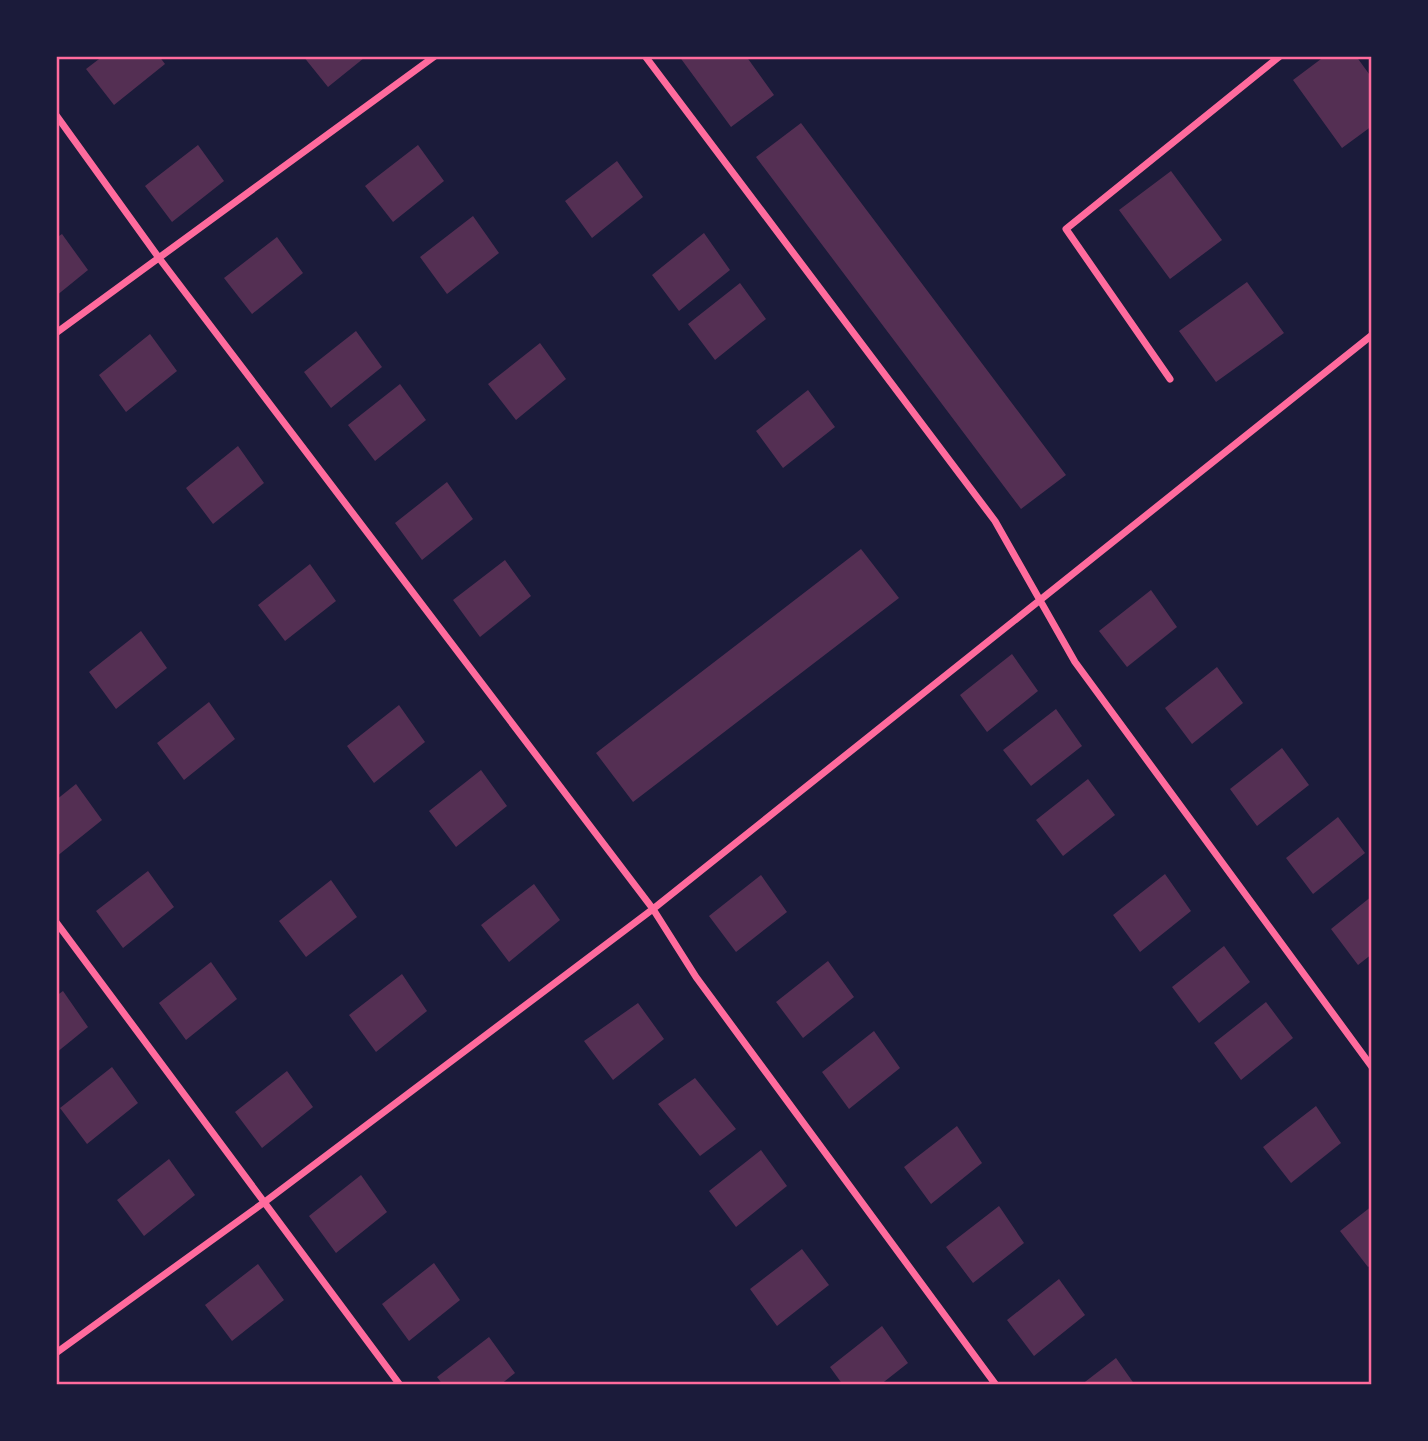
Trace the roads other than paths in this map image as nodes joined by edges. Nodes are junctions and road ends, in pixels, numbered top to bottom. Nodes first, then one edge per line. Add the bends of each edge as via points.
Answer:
1 (435, 56) edge
2 (645, 56) edge
3 (1280, 56) edge
4 (56, 115) edge
5 (159, 258) junction
6 (56, 333) edge
7 (1372, 335) edge
8 (1170, 379) dead end
9 (1040, 600) junction
10 (653, 909) junction
11 (56, 922) edge
12 (1372, 1067) edge
13 (265, 1201) junction
14 (56, 1353) edge
15 (400, 1385) edge
16 (996, 1385) edge

1 - 5 street
2 - 9 street via 995,521
3 - 8 street via 1066,229
4 - 5 street
5 - 6 street
5 - 10 street
7 - 9 street
9 - 10 street
9 - 12 street via 1075,662
10 - 13 street
10 - 16 street via 696,977
11 - 13 street
13 - 14 street
13 - 15 street

